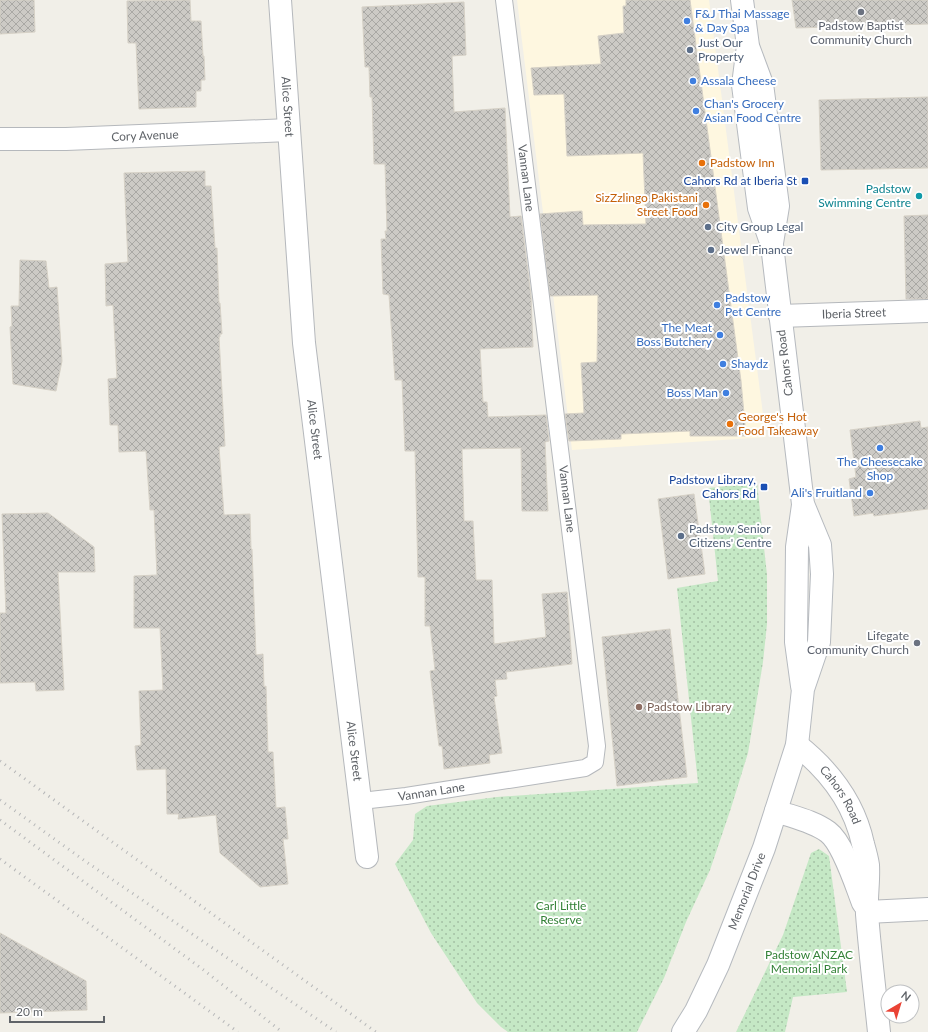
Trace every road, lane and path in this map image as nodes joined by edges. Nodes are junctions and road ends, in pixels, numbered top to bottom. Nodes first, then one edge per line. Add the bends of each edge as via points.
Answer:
1 (280, 0) edge
2 (504, 0) edge
3 (742, 0) edge
4 (289, 130) junction
5 (0, 139) edge
6 (928, 311) edge
7 (780, 316) junction
8 (797, 745) junction
9 (361, 801) junction
10 (776, 811) junction
11 (367, 857) dead end
12 (928, 909) edge
13 (867, 912) junction
14 (683, 1032) edge
15 (879, 1032) edge

1 - 4 street, Alice Street
2 - 9 lane, Vannan Lane via 597,746 595,762 585,768
3 - 7 street, Cahors Road via 748,46 762,84 778,206 772,245
4 - 5 street, Cory Avenue via 66,139
4 - 9 street, Alice Street via 304,343
6 - 7 street, Iberia Street
7 - 8 street, Cahors Road via 803,504 820,544 822,574 819,642 803,689
8 - 10 street, Memorial Drive
8 - 13 street, Cahors Road via 830,775 852,808 868,864
9 - 11 street, Alice Street
10 - 13 street, Cahors Road via 820,827 829,833 837,842
10 - 14 street, Memorial Drive via 718,965
12 - 13 street
13 - 15 street, Cahors Road

